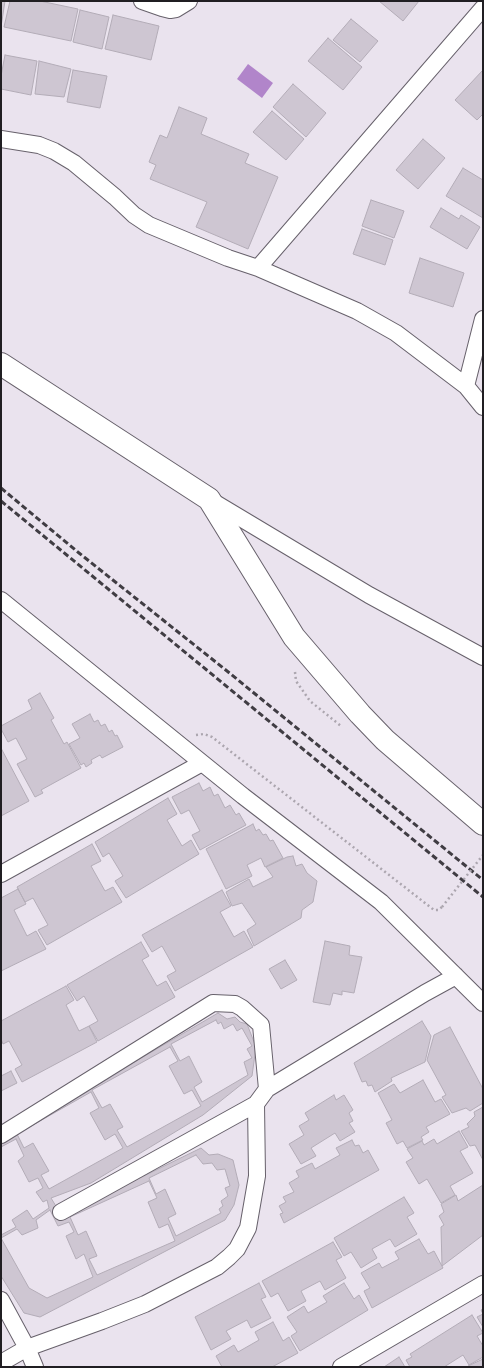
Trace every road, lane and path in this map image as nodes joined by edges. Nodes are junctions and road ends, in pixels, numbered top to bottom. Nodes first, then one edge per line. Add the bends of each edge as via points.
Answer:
1 (142, 1) edge
2 (190, 1) edge
3 (483, 8) edge
4 (1, 139) edge
5 (258, 268) junction
6 (483, 319) edge
7 (1, 364) edge
8 (466, 386) junction
9 (483, 407) edge
10 (209, 499) junction
11 (1, 600) edge
12 (483, 657) edge
13 (182, 746) junction
14 (202, 763) junction
15 (483, 824) edge
16 (483, 855) edge
17 (1, 874) edge
18 (456, 976) junction
19 (483, 1003) edge
20 (267, 1089) junction
21 (256, 1104) junction
22 (1, 1135) edge
23 (61, 1212) dead end
24 (483, 1284) edge
25 (1, 1300) edge
26 (27, 1348) junction
27 (1, 1363) edge
28 (35, 1367) edge
29 (341, 1367) edge

1 - 2 street via 170,10
3 - 5 street
4 - 5 street via 39,145 54,151 74,164 149,225
5 - 8 street via 357,312 396,333
6 - 8 street
7 - 10 street
8 - 9 street
10 - 12 street via 369,595
10 - 15 street via 294,637 385,740
11 - 13 street
13 - 14 street
13 - 16 path, bridge via 197,734 212,737 434,910 442,907
14 - 17 street
14 - 18 street via 381,902
18 - 19 street
18 - 20 street
20 - 21 street
20 - 22 street via 261,1025 235,1004 213,1002
21 - 23 street
21 - 26 street via 258,1176 248,1228 237,1248 217,1267 145,1304
24 - 29 street
25 - 26 street
26 - 27 street
26 - 28 street

